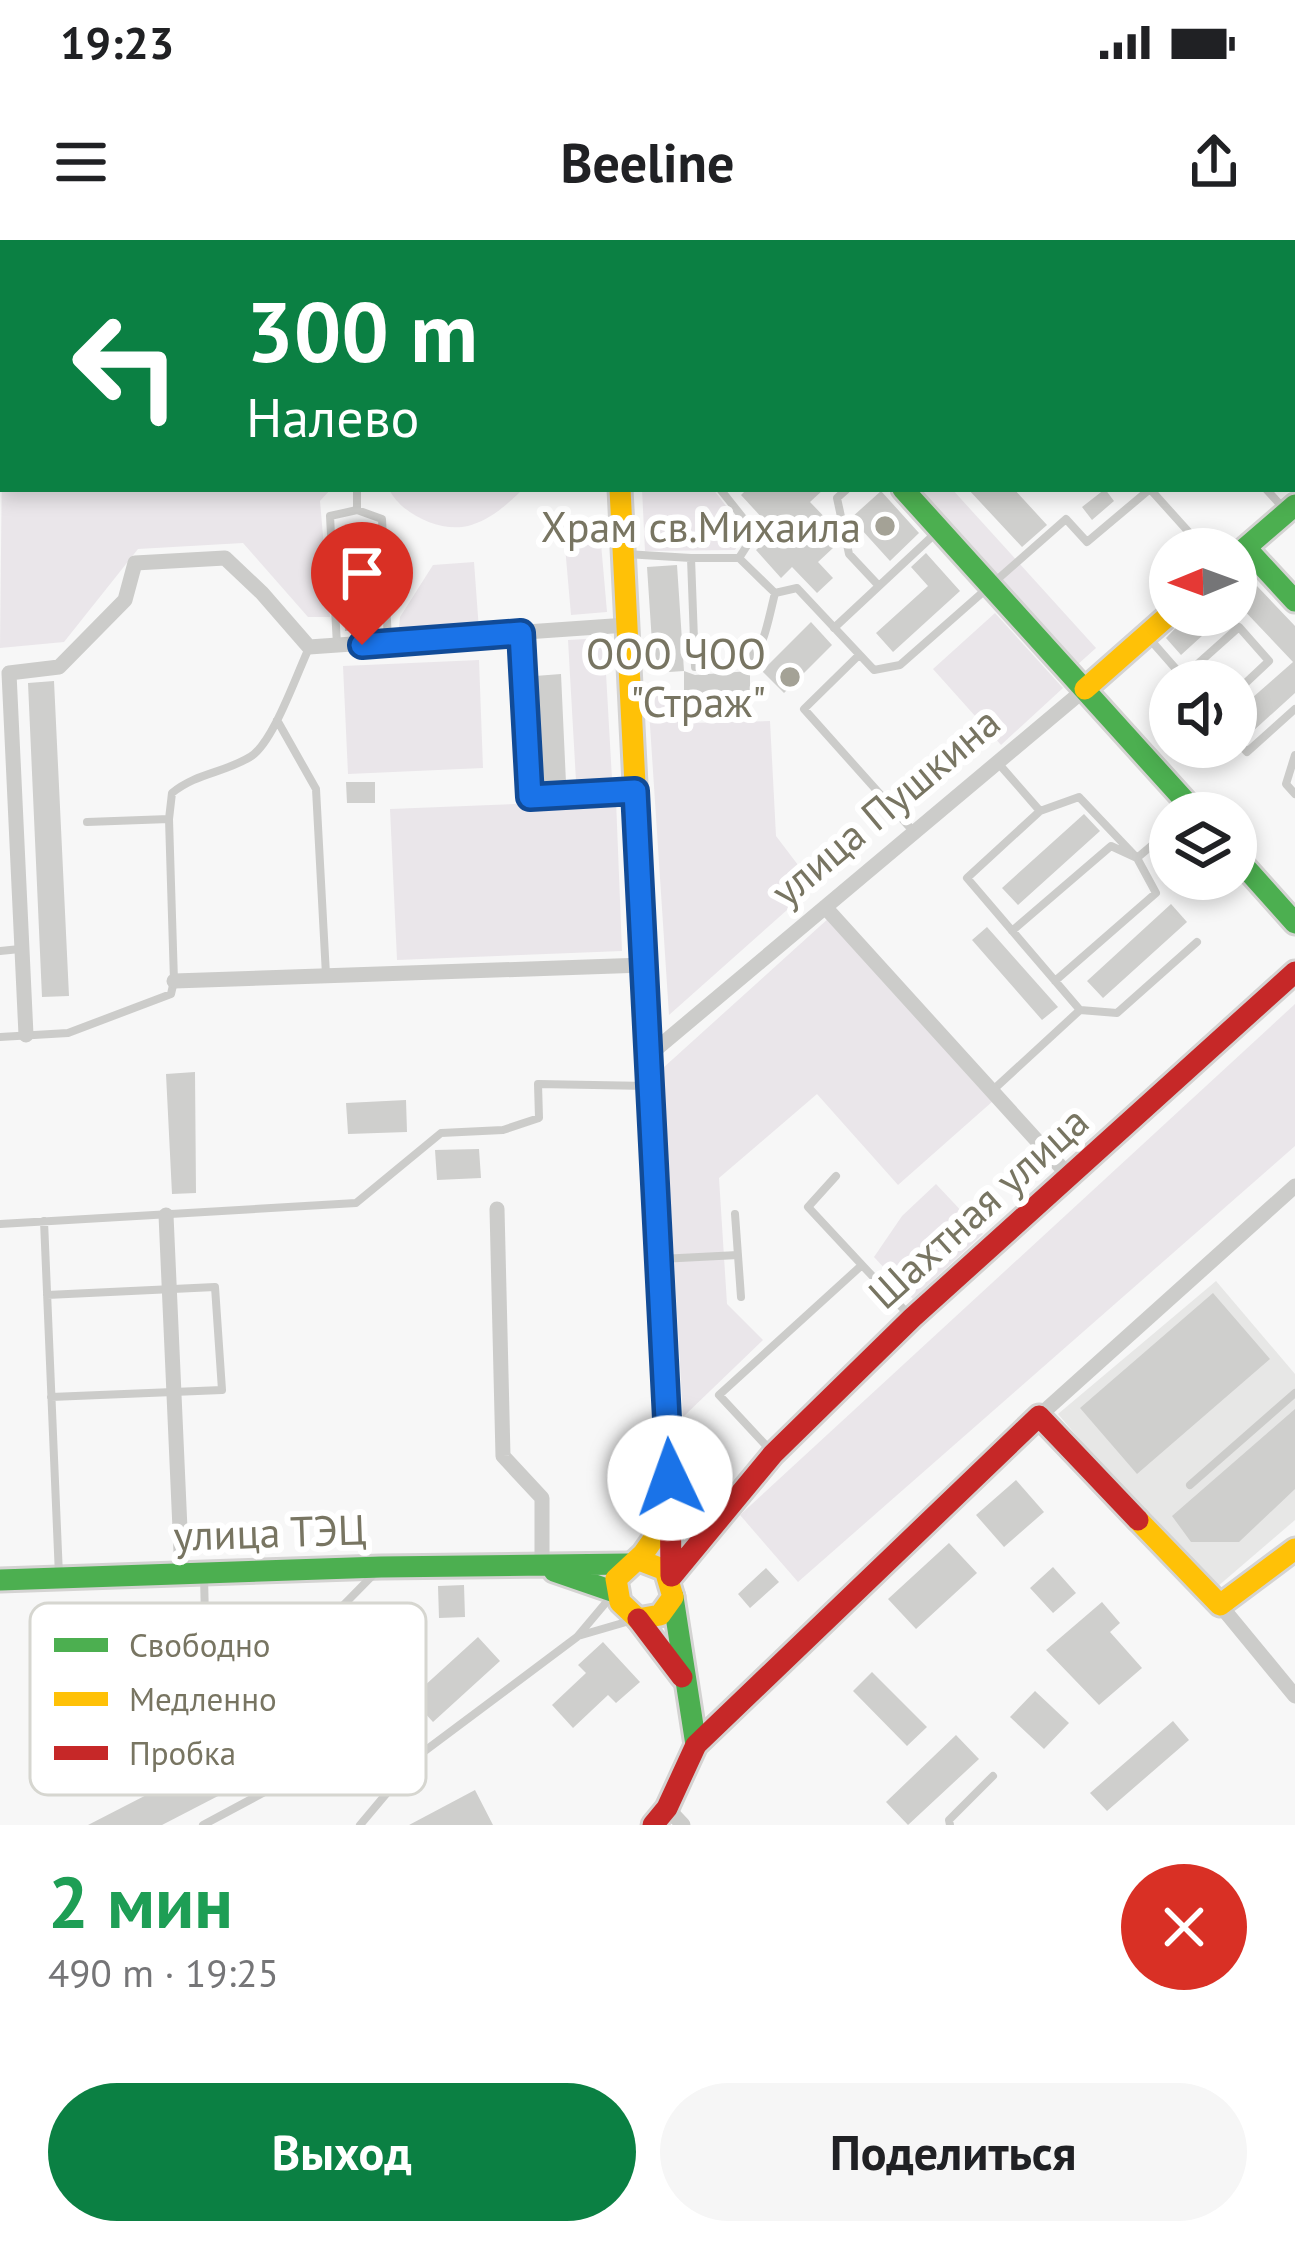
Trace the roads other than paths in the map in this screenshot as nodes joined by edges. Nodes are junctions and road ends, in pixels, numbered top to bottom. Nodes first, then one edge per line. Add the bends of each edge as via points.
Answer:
1 (357, 492) edge
2 (620, 492) edge
3 (722, 492) edge
4 (844, 492) edge
5 (906, 492) edge
6 (1146, 492) edge
7 (1153, 492) edge
8 (1291, 508) edge
9 (357, 511) junction
10 (1185, 528) edge
11 (940, 530) junction
12 (1257, 538) edge
13 (623, 554) junction
14 (691, 558) junction
15 (739, 558) junction
16 (1257, 567) edge
17 (991, 585) junction
18 (879, 586) junction
19 (775, 592) junction
20 (1295, 601) edge
21 (627, 625) junction
22 (834, 628) junction
23 (1149, 632) edge
24 (521, 633) junction
25 (1146, 635) junction
26 (388, 644) junction
27 (337, 646) junction
28 (309, 647) junction
29 (859, 655) junction
30 (1168, 660) edge
31 (1202, 660) edge
32 (1257, 672) edge
33 (1085, 688) junction
34 (1295, 709) edge
35 (276, 719) junction
36 (1257, 743) edge
37 (1295, 755) edge
38 (7, 760) edge
39 (998, 762) junction
40 (635, 791) junction
41 (1176, 792) edge
42 (1295, 794) edge
43 (1040, 811) junction
44 (169, 819) junction
45 (87, 822) dead end
46 (914, 832) junction
47 (1149, 847) edge
48 (1136, 858) junction
49 (9, 860) edge
50 (1257, 880) edge
51 (825, 907) junction
52 (1295, 923) edge
53 (1012, 931) junction
54 (1197, 942) dead end
55 (22, 949) junction
56 (0, 951) edge
57 (644, 965) junction
58 (1295, 972) edge
59 (326, 975) junction
60 (174, 981) junction
61 (1055, 982) junction
62 (1080, 1010) junction
63 (26, 1035) junction
64 (0, 1037) edge
65 (649, 1055) junction
66 (650, 1086) junction
67 (992, 1091) junction
68 (836, 1176) dead end
69 (1069, 1177) junction
70 (1295, 1186) edge
71 (497, 1209) dead end
72 (735, 1214) dead end
73 (166, 1215) junction
74 (44, 1221) junction
75 (0, 1224) edge
76 (738, 1255) junction
77 (659, 1259) junction
78 (862, 1265) junction
79 (170, 1289) junction
80 (47, 1295) junction
81 (741, 1298) dead end
82 (912, 1318) junction
83 (174, 1393) junction
84 (1295, 1393) edge
85 (51, 1397) junction
86 (1039, 1416) junction
87 (773, 1454) junction
88 (670, 1478) junction
89 (1190, 1485) dead end
90 (722, 1510) junction
91 (671, 1514) junction
92 (1295, 1549) edge
93 (634, 1562) junction
94 (381, 1567) junction
95 (542, 1568) junction
96 (193, 1574) junction
97 (59, 1578) junction
98 (0, 1580) edge
99 (672, 1587) junction
100 (615, 1592) junction
101 (201, 1603) edge
102 (346, 1603) edge
103 (1220, 1605) junction
104 (638, 1619) junction
105 (577, 1636) junction
106 (686, 1682) junction
107 (1295, 1696) edge
108 (696, 1745) junction
109 (426, 1750) edge
110 (993, 1776) dead end
111 (257, 1795) edge
112 (385, 1795) edge
113 (660, 1816) edge
114 (203, 1825) edge
115 (360, 1825) edge
116 (683, 1825) edge
117 (950, 1825) edge

1 - 9 lane
2 - 13 street
3 - 15 lane via 755,533
4 - 18 lane via 837,498 849,554
5 - 11 street
6 - 17 lane via 1088,542 1066,519
7 - 10 lane
8 - 12 street
9 - 26 lane via 382,519
9 - 27 lane via 330,515
11 - 17 street
11 - 18 lane
13 - 14 lane
13 - 21 street
14 - 15 lane
14 - 19 lane via 695,667 739,666 762,647
15 - 19 lane
16 - 20 street
17 - 29 lane via 900,665 874,670
17 - 33 street
18 - 22 lane
19 - 22 lane via 797,588
21 - 24 street
21 - 40 street
22 - 29 lane
23 - 25 street, улица Пушкина
24 - 26 street
24 - 40 street via 530,797
25 - 30 lane
25 - 33 street, улица Пушкина
26 - 27 street
27 - 28 street
28 - 35 lane
28 - 38 street via 225,558 135,563 125,600 58,667 9,673
29 - 46 lane via 804,709
31 - 32 lane via 1240,627 1269,661
33 - 39 street, улица Пушкина
33 - 41 street
34 - 36 lane
35 - 44 lane via 256,754 190,778 172,793
35 - 59 lane via 316,789
37 - 42 lane via 1286,784
38 - 49 street
39 - 43 lane
39 - 46 street, улица Пушкина
40 - 57 street
43 - 48 lane via 1079,797
43 - 53 lane via 967,878
44 - 45 lane
44 - 60 lane
46 - 51 street, улица Пушкина
47 - 48 lane
48 - 53 lane via 1111,846
48 - 61 lane via 1156,892
49 - 55 street
50 - 52 street
51 - 65 street, улица Пушкина
51 - 67 street
53 - 61 lane
54 - 62 lane via 1118,1013
55 - 56 lane
55 - 63 street
57 - 59 street
57 - 65 street
58 - 69 street, Шахтная улица
59 - 60 street
60 - 63 lane via 171,994 68,1033
61 - 62 lane
62 - 67 lane
63 - 64 lane
65 - 66 street
66 - 73 lane via 538,1084 539,1118 503,1130 441,1133 356,1203
66 - 77 street
67 - 69 street
68 - 78 lane via 808,1207
69 - 82 street, Шахтная улица
70 - 86 street
71 - 95 street via 503,1456 542,1498
72 - 76 lane
73 - 74 lane
73 - 79 street
74 - 75 lane
74 - 80 lane
76 - 77 lane
76 - 81 lane
77 - 88 street
78 - 82 lane
78 - 87 lane via 719,1395
79 - 80 lane
79 - 83 street
79 - 83 lane via 215,1287 222,1390
80 - 85 lane
82 - 87 street, Шахтная улица
83 - 85 lane
83 - 96 street
84 - 89 lane
85 - 97 lane
86 - 103 street
86 - 108 street
87 - 90 street, Шахтная улица
88 - 90 street via 689,1511
88 - 91 street
90 - 99 street, Шахтная улица
91 - 93 street
91 - 99 street
92 - 103 street
93 - 95 street
93 - 99 street via 658,1563
93 - 100 street via 618,1576
94 - 95 street, улица ТЭЦ
94 - 96 street, улица ТЭЦ
94 - 102 lane
95 - 100 street
96 - 97 street, улица ТЭЦ
96 - 101 lane
97 - 98 street, улица ТЭЦ
99 - 104 street via 660,1615
99 - 106 street
100 - 104 street via 622,1610
100 - 105 lane
103 - 107 street
104 - 105 lane
104 - 106 street
105 - 109 lane
106 - 108 street
108 - 113 street
110 - 117 lane
111 - 114 lane
112 - 115 lane
113 - 116 street

